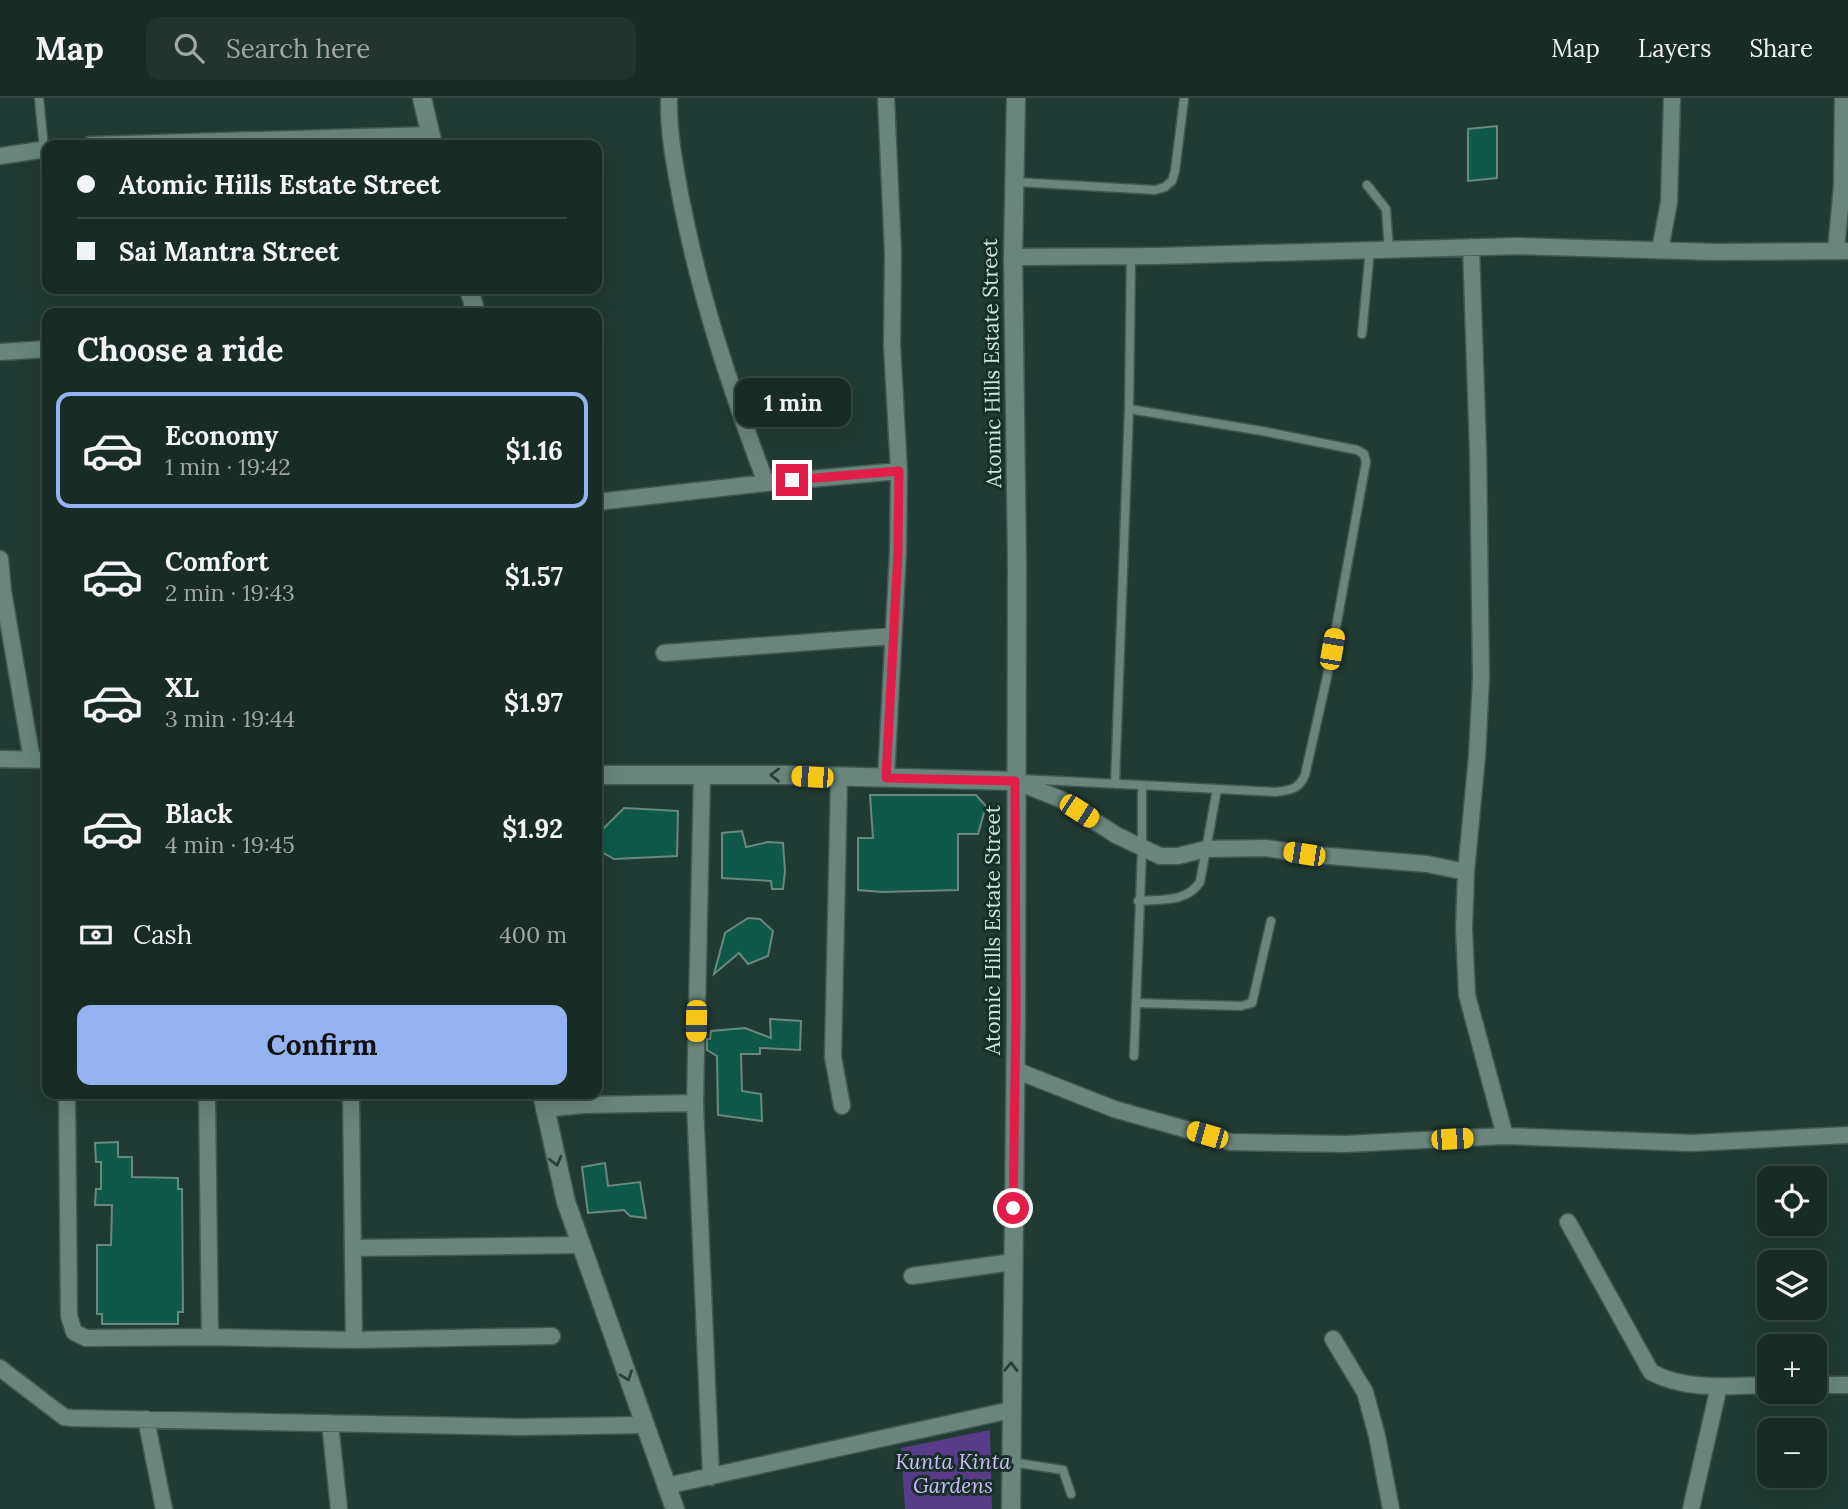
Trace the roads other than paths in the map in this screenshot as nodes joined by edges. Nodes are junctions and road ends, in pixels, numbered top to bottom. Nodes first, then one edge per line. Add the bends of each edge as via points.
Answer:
1 (39, 98) edge
2 (422, 98) edge
3 (669, 98) edge
4 (886, 98) edge
5 (1016, 98) edge
6 (1672, 98) edge
7 (1843, 98) edge
8 (1184, 99) edge
9 (45, 140) edge
10 (432, 140) edge
11 (42, 150) edge
12 (0, 156) edge
13 (1015, 182) junction
14 (1367, 185) dead end
15 (1471, 247) junction
16 (1370, 250) junction
17 (1389, 250) junction
18 (1660, 250) junction
19 (1842, 251) edge
20 (1131, 256) junction
21 (1013, 257) junction
22 (1362, 334) dead end
23 (42, 349) edge
24 (0, 352) edge
25 (1129, 409) junction
26 (899, 471) junction
27 (766, 483) junction
28 (602, 501) edge
29 (0, 559) edge
30 (892, 636) junction
31 (664, 653) dead end
32 (0, 759) edge
33 (40, 760) edge
34 (602, 775) edge
35 (702, 775) junction
36 (839, 778) junction
37 (886, 778) junction
38 (1015, 780) junction
39 (1115, 784) junction
40 (1142, 786) junction
41 (1217, 789) junction
42 (1142, 849) junction
43 (1206, 849) junction
44 (1465, 872) junction
45 (1138, 901) junction
46 (1271, 921) dead end
47 (1136, 1003) junction
48 (1134, 1056) dead end
49 (1015, 1070) junction
50 (67, 1099) edge
51 (208, 1099) edge
52 (351, 1099) edge
53 (543, 1101) edge
54 (695, 1103) junction
55 (842, 1106) dead end
56 (1848, 1135) edge
57 (1505, 1136) junction
58 (1568, 1222) dead end
59 (580, 1245) junction
60 (353, 1248) junction
61 (1013, 1262) junction
62 (912, 1276) dead end
63 (552, 1336) dead end
64 (210, 1337) junction
65 (1333, 1339) dead end
66 (354, 1340) junction
67 (0, 1368) edge
68 (1757, 1385) edge
69 (1827, 1385) edge
70 (1848, 1385) edge
71 (1719, 1386) junction
72 (1011, 1410) junction
73 (146, 1419) junction
74 (330, 1423) junction
75 (645, 1425) junction
76 (1011, 1462) junction
77 (711, 1477) junction
78 (666, 1486) junction
79 (1071, 1494) dead end
80 (164, 1509) edge
81 (339, 1509) edge
82 (675, 1509) edge
83 (1011, 1509) edge
84 (1391, 1509) edge
85 (1691, 1509) edge

1 - 9 lane
2 - 10 main road
3 - 27 street via 670,138 690,244 717,345
4 - 26 street via 893,253 891,346
5 - 13 main road, Atomic Hills Estate Street
6 - 18 street via 1669,202
7 - 19 street
8 - 13 lane via 1175,171 1165,187 1142,190
11 - 12 street
13 - 21 main road, Atomic Hills Estate Street
14 - 17 lane via 1386,209
15 - 17 street
15 - 18 street
15 - 44 street via 1481,678
16 - 17 street
16 - 20 street
16 - 22 lane
18 - 19 street
20 - 21 street
20 - 25 lane
21 - 38 main road, Atomic Hills Estate Street
23 - 24 street
25 - 39 lane
25 - 41 lane via 1357,450 1366,458 1327,677 1302,783 1276,792
26 - 27 street
26 - 30 street
27 - 28 street
29 - 33 street
30 - 31 street
30 - 37 street
32 - 33 street
34 - 35 main road
36 -> 35 main road
35 - 54 street
36 - 37 main road
36 - 55 street via 833,1057
37 - 38 main road
38 - 39 lane
38 - 42 street via 1060,799
38 - 49 main road, Atomic Hills Estate Street
39 - 40 lane
40 - 41 lane
40 - 42 lane
41 - 43 lane
42 - 43 street via 1160,856
42 - 45 lane
43 - 44 street via 1266,848
43 - 45 lane via 1200,882 1191,893
44 - 57 street via 1467,995
45 - 47 lane
46 - 47 lane via 1252,1003
47 - 48 lane
49 - 57 street via 1114,1109 1231,1142 1345,1144
49 - 61 main road, Atomic Hills Estate Street
50 - 64 street via 69,1316 74,1332 86,1338
51 - 64 street
52 - 60 street
53 - 54 street
53 -> 59 main road
54 - 77 street
56 - 57 street via 1692,1143
58 - 71 street via 1651,1372 1668,1381
59 - 60 street
59 -> 75 main road
60 - 66 street
61 - 62 street
72 -> 61 main road, Atomic Hills Estate Street
63 - 66 street
64 - 66 street
65 - 84 street via 1365,1392
67 - 73 street via 64,1417
68 - 71 street
69 - 70 street
71 - 85 street
72 - 76 main road, Atomic Hills Estate Street
72 - 77 street
73 - 74 street
73 - 80 street
74 - 75 street
74 - 81 street
75 - 78 main road
76 - 79 lane via 1063,1470
76 - 83 main road, Atomic Hills Estate Street
77 - 78 street
78 - 82 main road

